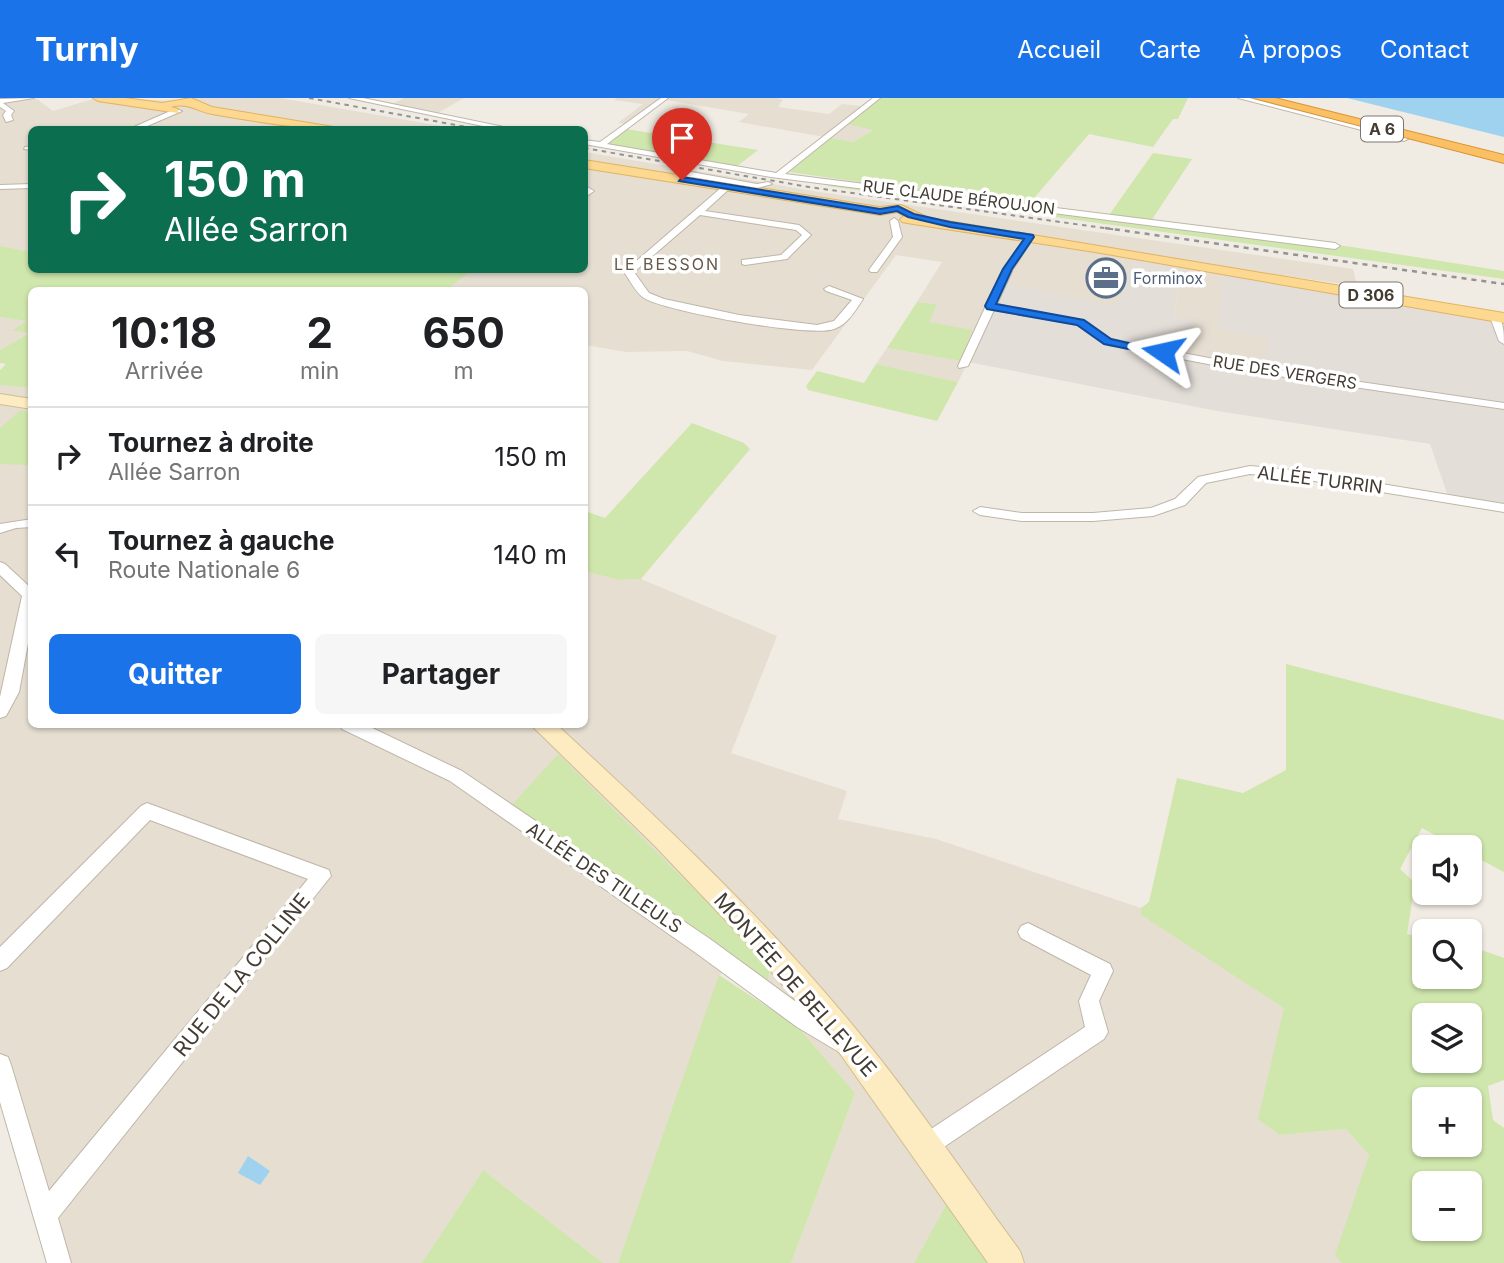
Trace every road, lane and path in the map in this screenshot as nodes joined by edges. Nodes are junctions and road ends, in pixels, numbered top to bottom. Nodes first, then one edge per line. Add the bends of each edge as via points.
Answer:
1 (31, 98) edge
2 (98, 98) edge
3 (121, 98) edge
4 (352, 98) edge
5 (665, 98) edge
6 (877, 98) edge
7 (1241, 98) edge
8 (1261, 98) edge
9 (1277, 98) edge
10 (0, 103) edge
11 (182, 105) edge
12 (9, 120) dead end
13 (138, 126) edge
14 (138, 126) edge
15 (304, 126) edge
16 (319, 126) edge
17 (496, 126) edge
18 (1404, 139) dead end
19 (588, 143) edge
20 (601, 145) junction
21 (1504, 157) edge
22 (588, 166) edge
23 (588, 166) edge
24 (779, 175) junction
25 (682, 180) junction
26 (768, 184) dead end
27 (28, 186) edge
28 (0, 187) edge
29 (724, 188) junction
30 (698, 212) junction
31 (879, 213) junction
32 (904, 219) junction
33 (1030, 237) junction
34 (1335, 246) dead end
35 (745, 262) dead end
36 (874, 270) dead end
37 (829, 289) dead end
38 (990, 306) junction
39 (1501, 317) edge
40 (1504, 341) edge
41 (963, 366) dead end
42 (0, 399) edge
43 (28, 403) edge
44 (1504, 406) edge
45 (1504, 508) edge
46 (980, 511) dead end
47 (28, 523) edge
48 (0, 529) edge
49 (0, 568) edge
50 (28, 593) edge
51 (28, 605) edge
52 (0, 712) edge
53 (357, 728) edge
54 (546, 729) edge
55 (1028, 932) dead end
56 (0, 961) edge
57 (851, 1045) junction
58 (0, 1065) edge
59 (924, 1147) junction
60 (44, 1216) junction
61 (59, 1263) edge
62 (1008, 1263) edge

1 - 10 street
2 - 11 main road
3 - 11 main road
4 - 17 street
5 - 20 street
6 - 24 street
7 - 18 street
8 - 21 highway, A 6
9 - 21 highway, A 6
10 - 12 street via 10,111
11 - 13 street
11 - 14 street
11 - 15 main road
11 - 16 main road
19 - 20 street, RUE CLAUDE BÉROUJON
20 - 24 street, RUE CLAUDE BÉROUJON
22 - 25 main road
23 - 29 main road
24 - 34 street, RUE CLAUDE BÉROUJON
25 - 26 street via 691,174
25 - 31 main road
27 - 28 street
29 - 30 street
29 - 31 main road
30 - 35 street via 799,228 807,235 784,257
30 - 37 street via 629,272 649,297 739,318 820,330 842,321 858,299
31 - 32 main road
32 - 33 main road, D 306
32 - 36 street via 898,237
33 - 38 street
33 - 39 main road, D 306
38 - 41 street
38 - 44 street, RUE DES VERGERS via 1081,323 1108,342 1245,368
39 - 40 street
42 - 43 main road
45 - 46 street, ALLÉE TURRIN via 1250,470 1202,480 1180,502 1153,512 1034,517
47 - 48 street
49 - 50 street
51 - 52 street via 11,692
53 - 57 street, ALLÉE DES TILLEULS via 456,776 804,1020
54 - 57 main road, MONTÉE DE BELLEVUE via 663,838 759,937
55 - 59 street via 1103,971 1088,1001 1097,1032
56 - 60 street, RUE DE LA COLLINE via 147,811 322,876
57 - 59 main road, MONTÉE DE BELLEVUE
58 - 60 street
59 - 62 main road, MONTÉE DE BELLEVUE
60 - 61 street

